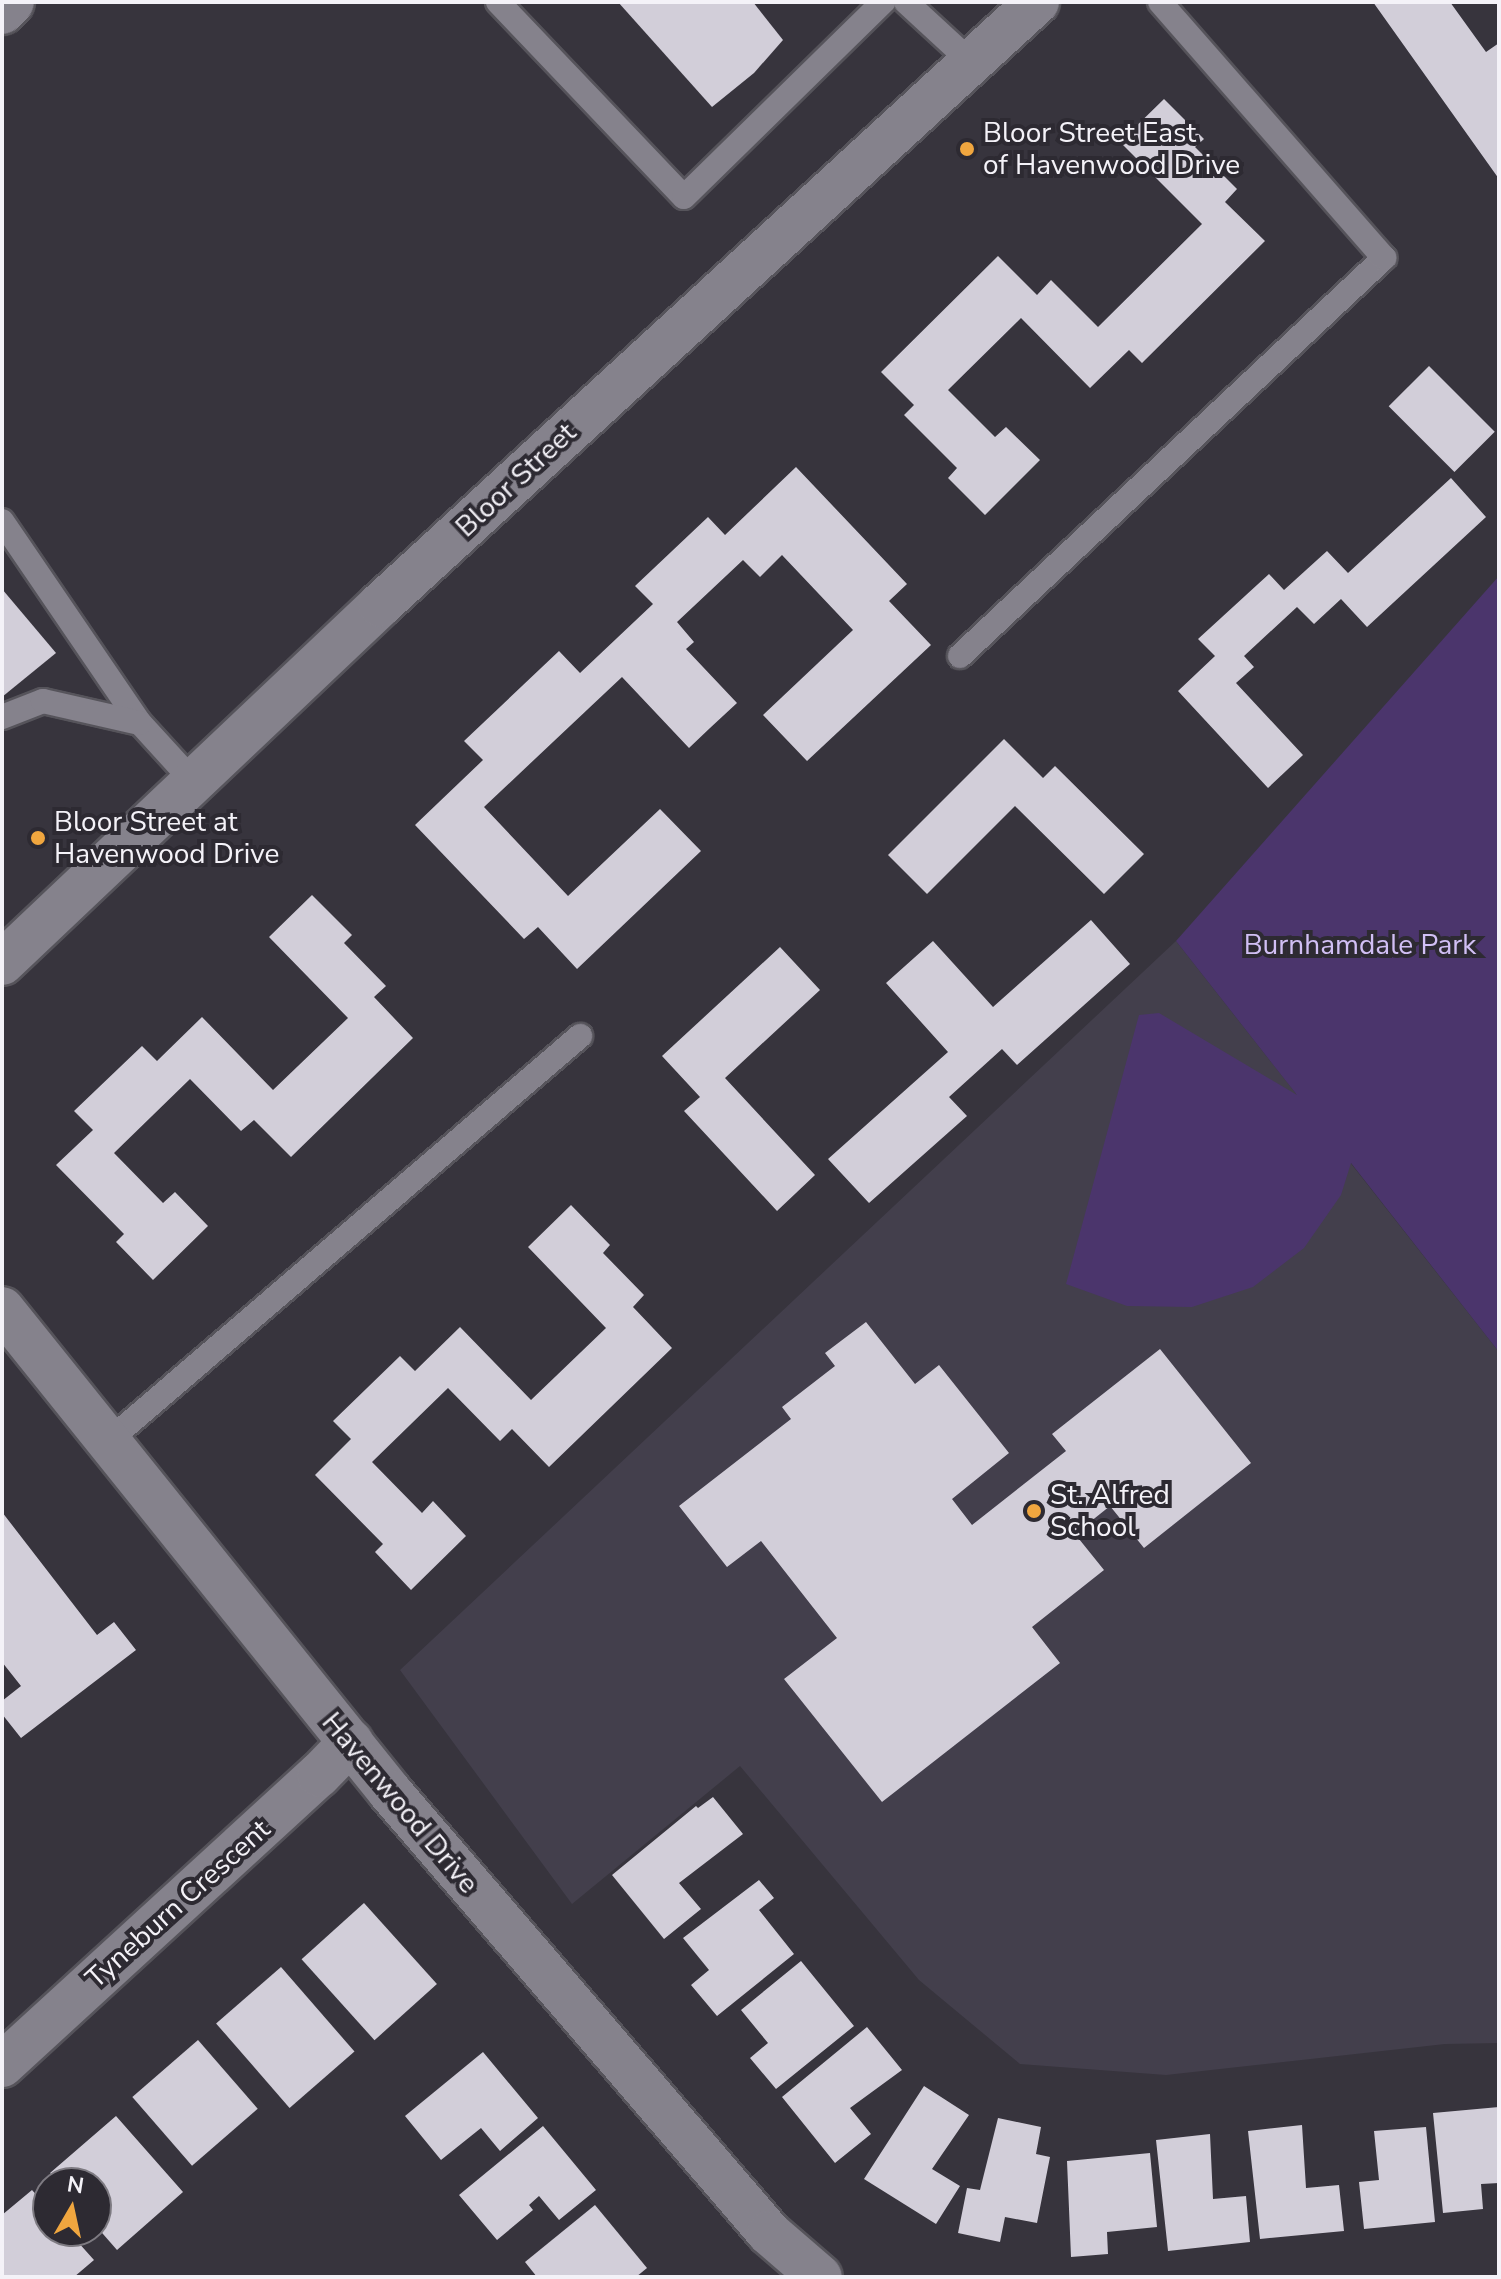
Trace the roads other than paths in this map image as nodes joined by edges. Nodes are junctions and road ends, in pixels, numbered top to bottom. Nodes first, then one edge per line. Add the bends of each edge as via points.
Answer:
1 (12, 2) edge
2 (498, 2) edge
3 (883, 2) edge
4 (906, 2) edge
5 (1037, 2) edge
6 (1160, 2) edge
7 (2, 12) edge
8 (972, 63) junction
9 (2, 521) edge
10 (960, 656) dead end
11 (2, 717) edge
12 (140, 723) junction
13 (193, 781) junction
14 (2, 963) edge
15 (580, 1036) dead end
16 (2, 1309) edge
17 (106, 1443) junction
18 (351, 1742) junction
19 (2, 2065) edge
20 (820, 2277) edge

1 - 7 street
2 - 3 lane via 684,197
4 - 8 lane
5 - 8 street, Bloor Street
6 - 10 lane via 1384,258
8 - 13 street, Bloor Street
9 - 12 lane
11 - 12 lane via 43,701
12 - 13 lane
13 - 14 street, Bloor Street
15 - 17 lane
16 - 17 street, Havenwood Drive
17 - 18 street, Havenwood Drive
18 - 19 street, Tyneburn Crescent
18 - 20 street, Havenwood Drive via 769,2233

